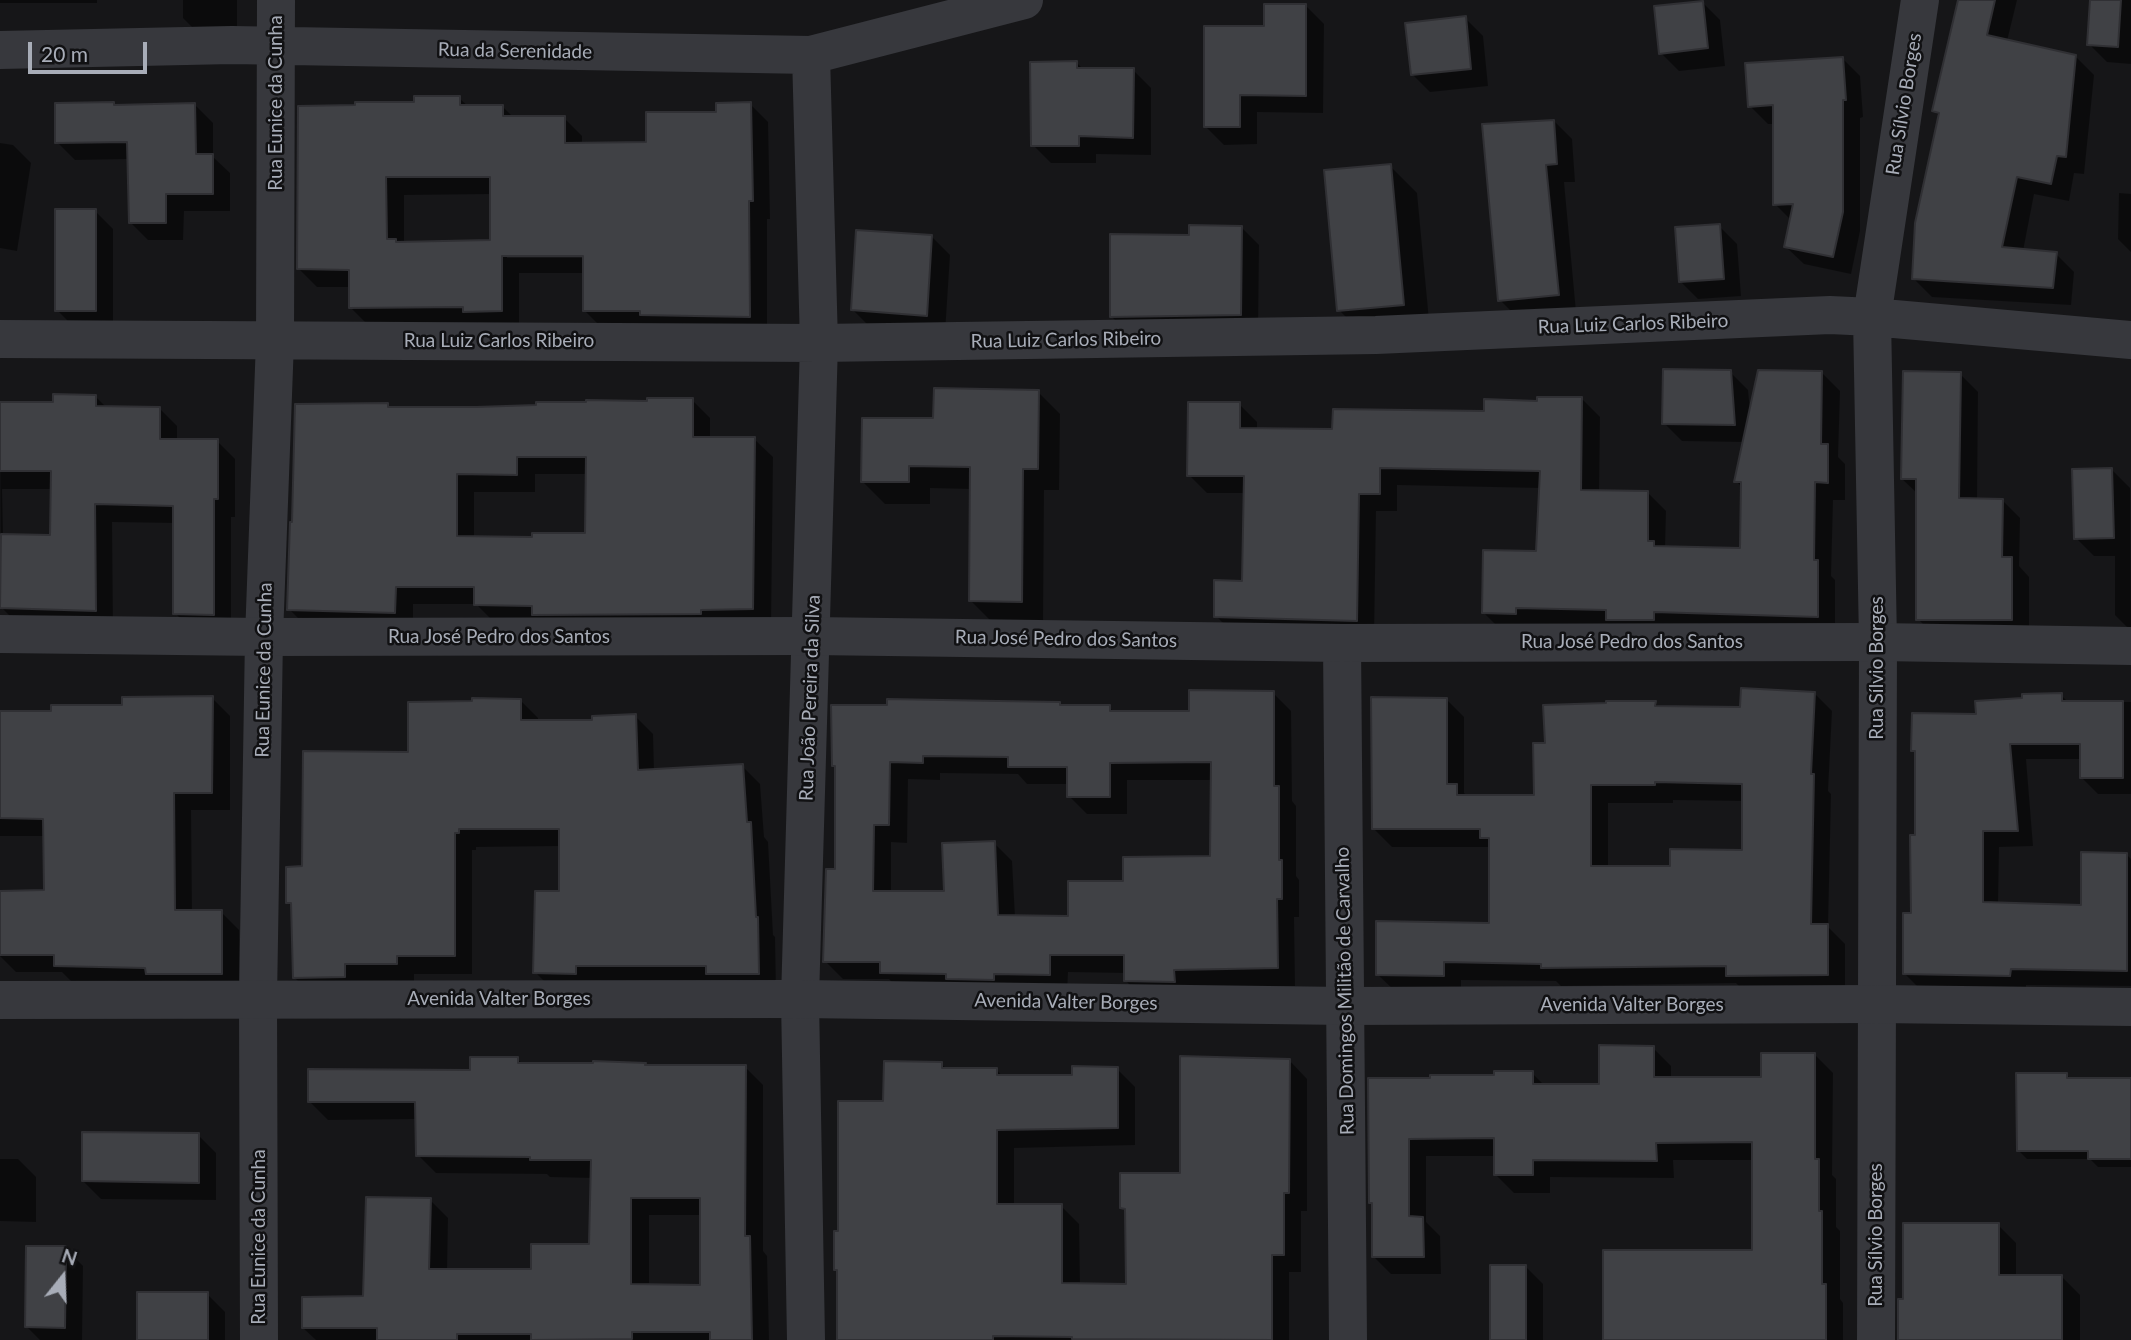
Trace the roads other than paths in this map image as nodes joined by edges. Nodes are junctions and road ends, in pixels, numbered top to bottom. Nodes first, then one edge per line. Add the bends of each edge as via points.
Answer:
1 (276, 0) edge
2 (1024, 0) edge
3 (1920, 0) edge
4 (275, 46) junction
5 (0, 50) edge
6 (811, 55) junction
7 (1872, 317) junction
8 (0, 339) edge
9 (2131, 340) edge
10 (275, 341) junction
11 (819, 343) junction
12 (0, 634) edge
13 (812, 636) junction
14 (264, 637) junction
15 (1878, 642) junction
16 (1342, 643) junction
17 (2131, 646) edge
18 (258, 999) junction
19 (800, 999) junction
20 (0, 1000) edge
21 (1876, 1004) junction
22 (1346, 1006) junction
23 (2131, 1007) edge
24 (259, 1340) edge
25 (806, 1340) edge
26 (1348, 1340) edge
27 (1876, 1340) edge

1 - 4 street, Rua Eunice da Cunha
2 - 6 street, Rua da Serenidade
3 - 7 street, Rua Sílvio Borges
4 - 5 street, Rua da Serenidade
4 - 6 street, Rua da Serenidade
4 - 10 street, Rua Eunice da Cunha
6 - 11 street, Rua João Pereira da Silva
7 - 9 street, Rua Luiz Carlos Ribeiro
7 - 11 street, Rua Luiz Carlos Ribeiro via 1830,315 1376,335
7 - 15 street, Rua Sílvio Borges
8 - 10 street, Rua Luiz Carlos Ribeiro
10 - 11 street, Rua Luiz Carlos Ribeiro
10 - 14 street, Rua Eunice da Cunha
11 - 13 street, Rua João Pereira da Silva
12 - 14 street, Rua José Pedro dos Santos
13 - 14 street, Rua José Pedro dos Santos
13 - 16 street, Rua José Pedro dos Santos
13 - 19 street, Rua João Pereira da Silva
14 - 18 street, Rua Eunice da Cunha
15 - 16 street, Rua José Pedro dos Santos
15 - 17 street, Rua José Pedro dos Santos
15 - 21 street, Rua Sílvio Borges
16 - 22 street, Rua Domingos Militão de Carvalho
18 - 19 street, Avenida Valter Borges
18 - 20 street, Avenida Valter Borges
18 - 24 street, Rua Eunice da Cunha
19 - 22 street, Avenida Valter Borges
19 - 25 street, Rua João Pereira da Silva
21 - 22 street, Avenida Valter Borges
21 - 23 street, Avenida Valter Borges
21 - 27 street, Rua Sílvio Borges
22 - 26 street, Rua Domingos Militão de Carvalho

